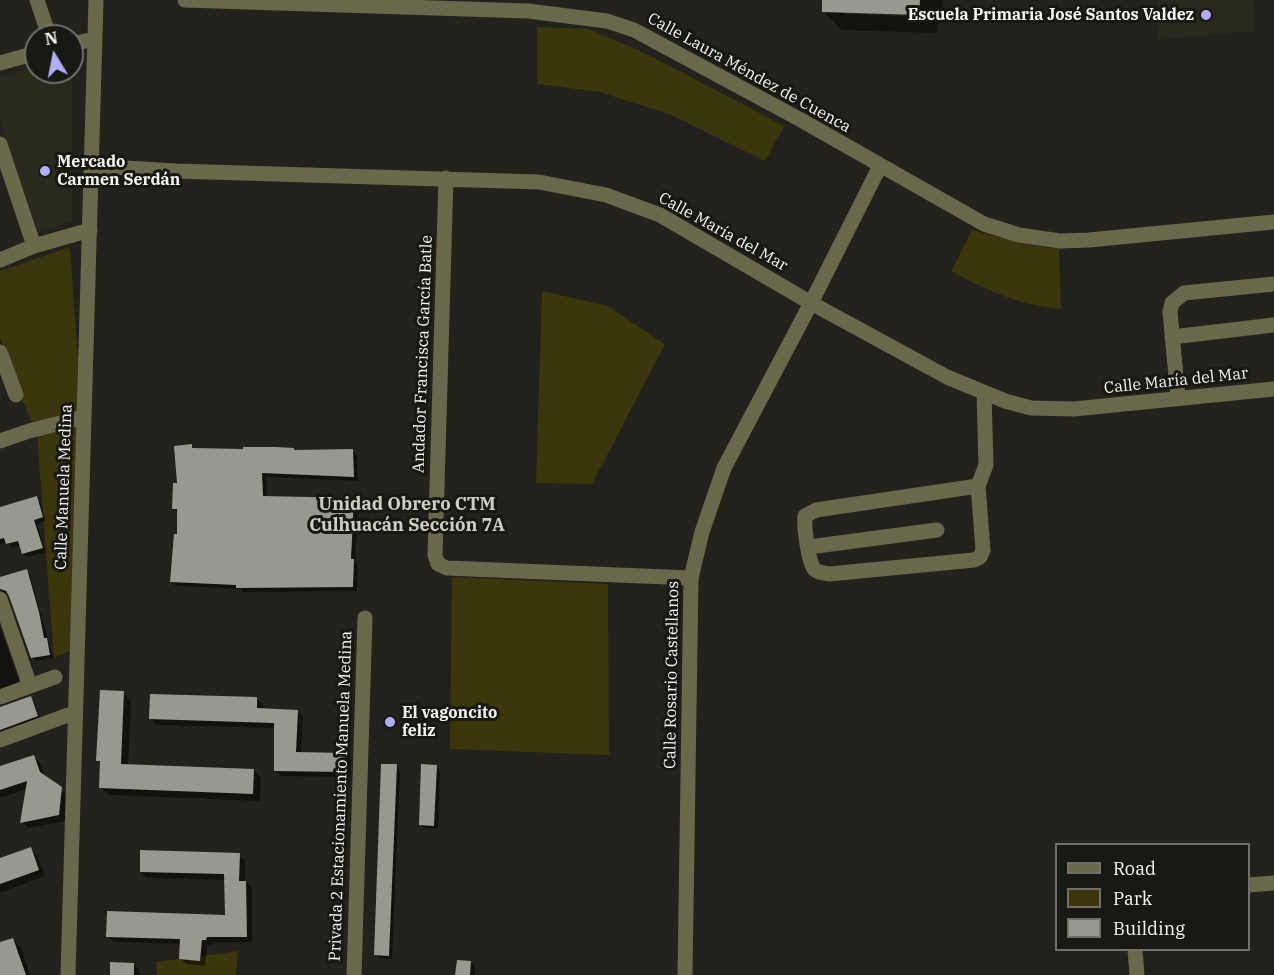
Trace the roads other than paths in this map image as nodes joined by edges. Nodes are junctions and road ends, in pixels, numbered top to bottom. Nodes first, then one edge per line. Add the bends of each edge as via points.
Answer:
1 (37, 0) edge
2 (96, 0) edge
3 (185, 0) edge
4 (45, 24) edge
5 (94, 39) junction
6 (84, 41) edge
7 (24, 56) edge
8 (0, 63) edge
9 (0, 144) edge
10 (92, 166) junction
11 (880, 166) junction
12 (446, 178) junction
13 (6, 187) edge
14 (1274, 222) edge
15 (90, 230) junction
16 (34, 246) junction
17 (0, 260) edge
18 (1274, 284) edge
19 (811, 303) junction
20 (1274, 325) edge
21 (1172, 337) junction
22 (0, 352) edge
23 (1274, 389) edge
24 (984, 393) junction
25 (16, 395) dead end
26 (1178, 398) junction
27 (84, 417) junction
28 (0, 441) edge
29 (978, 486) junction
30 (937, 530) dead end
31 (809, 547) junction
32 (691, 579) junction
33 (0, 598) edge
34 (365, 618) dead end
35 (55, 677) dead end
36 (30, 686) junction
37 (0, 697) edge
38 (68, 715) dead end
39 (0, 740) edge
40 (1274, 883) edge
41 (1250, 885) edge
42 (1135, 951) edge
43 (68, 975) edge
44 (354, 975) edge
45 (685, 975) edge
46 (1137, 975) edge

1 - 4 street
2 - 5 street, Calle Manuela Medina
3 - 11 street, Calle Laura Méndez de Cuenca via 528,11 607,21 634,30
5 - 6 street
5 - 10 street, Calle Manuela Medina
7 - 8 street
9 - 13 street
10 - 12 street, Calle María del Mar
10 - 15 street, Calle Manuela Medina
11 - 14 street, Calle Laura Méndez de Cuenca via 984,225 1050,240 1089,240
11 - 19 street, Calle Rosario Castellanos
12 - 19 street, Calle María del Mar via 539,182 606,195 660,215
12 - 32 street, Andador Francisca García Batle via 435,555 438,564 447,568
13 - 16 street
15 - 16 street
15 - 27 street, Calle Manuela Medina
16 - 17 street
18 - 21 street via 1184,293 1172,303
19 - 24 street, Calle María del Mar via 946,378
19 - 32 street, Calle Rosario Castellanos via 724,468
20 - 21 street
21 - 26 street
22 - 25 street
23 - 26 street, Calle María del Mar
24 - 26 street, Calle María del Mar via 1040,409
24 - 29 street via 986,465
27 - 28 street
27 - 43 street, Calle Manuela Medina
29 - 31 street via 816,510 805,516
29 - 31 street via 983,550 974,560 829,574 812,567
30 - 31 street
32 - 45 street, Calle Rosario Castellanos
33 - 36 street
34 - 44 street, Privada 2 Estacionamiento Manuela Medina
35 - 36 street
36 - 37 street
38 - 39 street
40 - 41 street
42 - 46 street

